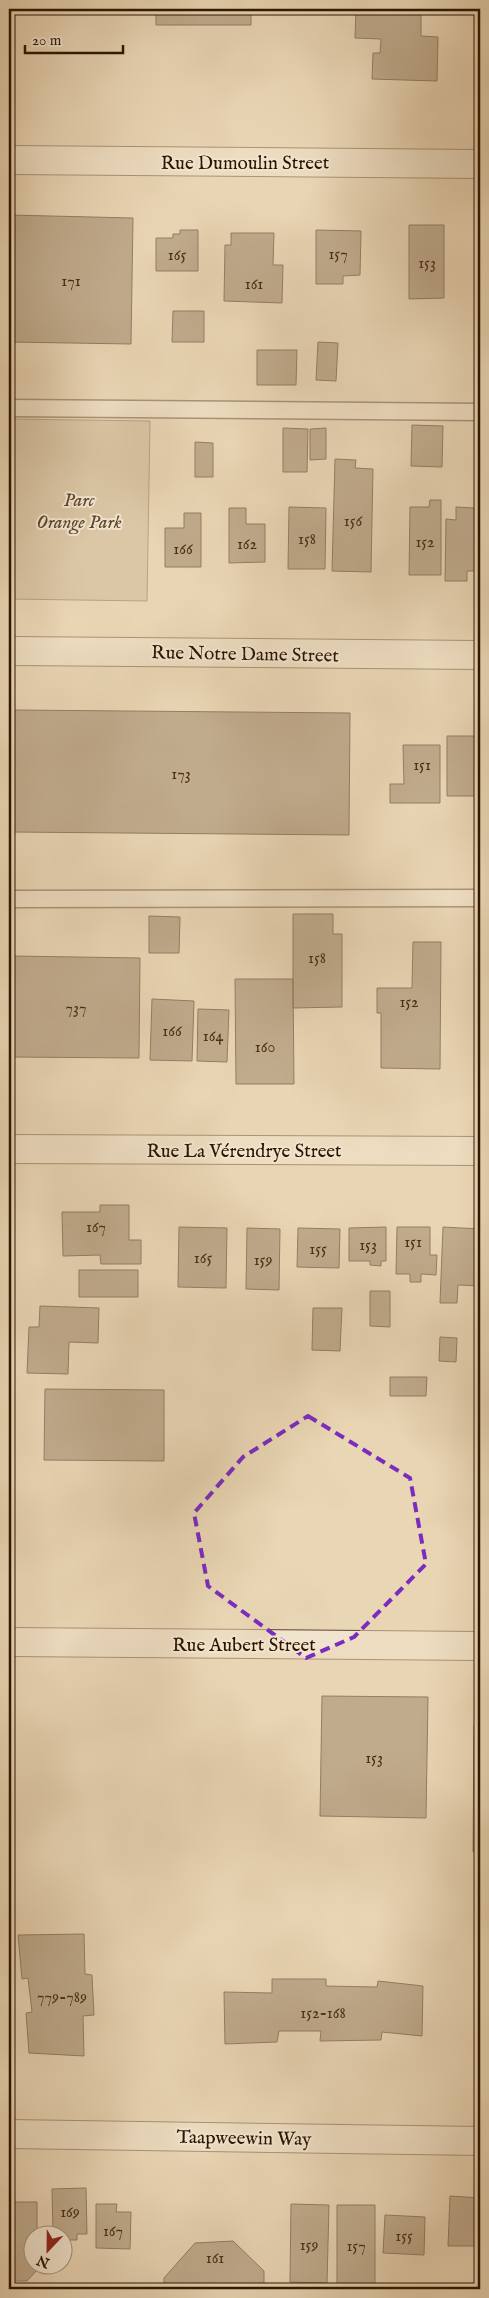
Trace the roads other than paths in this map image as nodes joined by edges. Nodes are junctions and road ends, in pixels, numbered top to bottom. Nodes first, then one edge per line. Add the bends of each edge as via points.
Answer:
1 (9, 160) edge
2 (480, 164) edge
3 (9, 408) edge
4 (480, 412) edge
5 (9, 651) edge
6 (480, 655) edge
7 (480, 898) edge
8 (9, 899) edge
9 (9, 1148) edge
10 (480, 1151) edge
11 (9, 1642) edge
12 (480, 1646) edge
13 (9, 2134) edge
14 (480, 2141) edge

1 - 2 street, Rue Dumoulin Street
3 - 4 lane
5 - 6 street, Rue Notre Dame Street
7 - 8 lane
9 - 10 street, Rue La Vérendrye Street
11 - 12 street, Rue Aubert Street
13 - 14 street, Taapweewin Way

